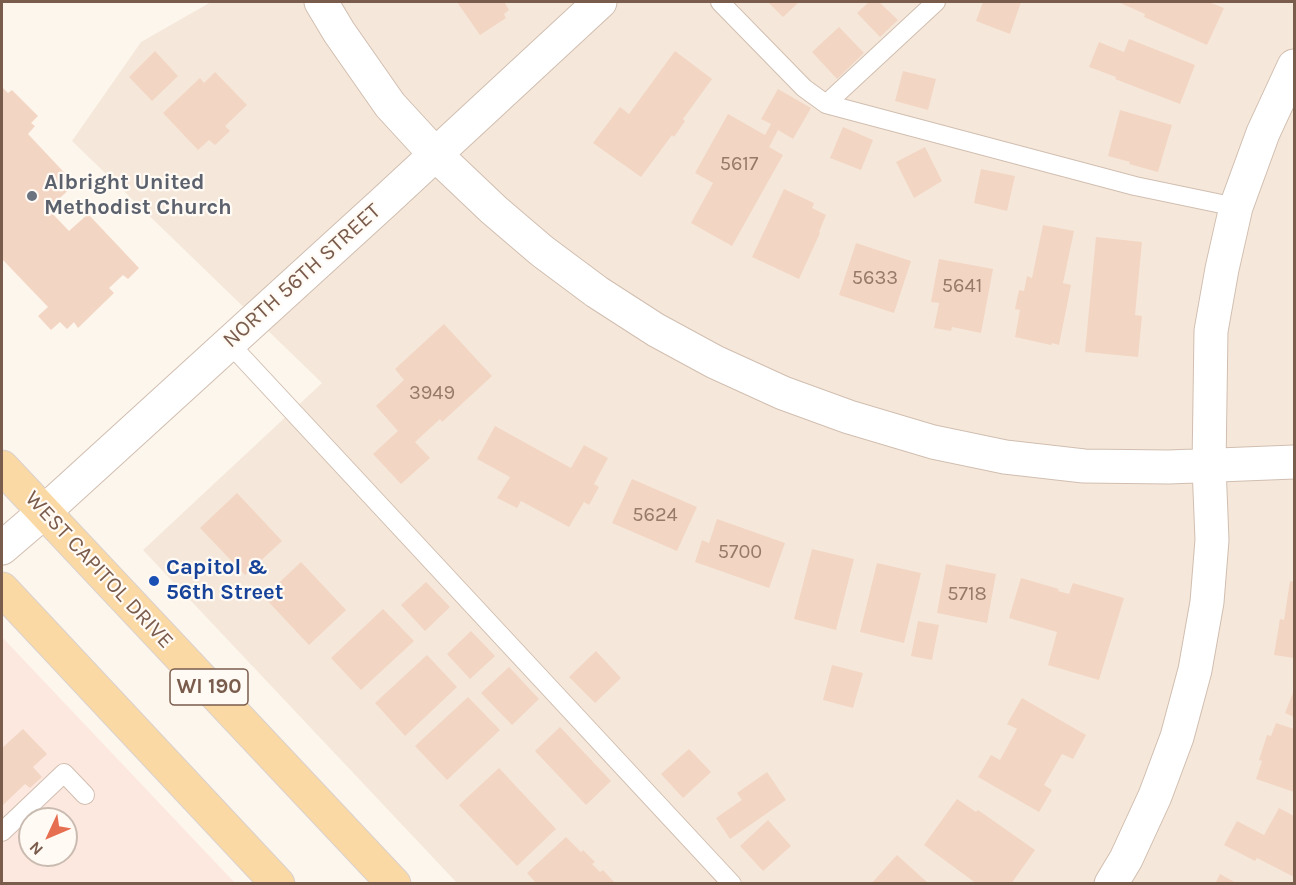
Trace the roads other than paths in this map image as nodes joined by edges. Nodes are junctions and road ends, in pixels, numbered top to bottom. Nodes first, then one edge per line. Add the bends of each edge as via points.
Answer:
1 (321, 2) edge
2 (600, 2) edge
3 (720, 2) edge
4 (936, 2) edge
5 (1294, 66) edge
6 (826, 104) junction
7 (435, 154) junction
8 (1236, 207) junction
9 (230, 343) junction
10 (1294, 462) edge
11 (1209, 466) junction
12 (2, 467) edge
13 (44, 512) junction
14 (2, 549) edge
15 (2, 589) edge
16 (85, 795) dead end
17 (2, 832) edge
18 (278, 884) edge
19 (394, 884) edge
20 (732, 884) edge
21 (1111, 884) edge

1 - 7 street via 390,105
2 - 7 street, NORTH 56TH STREET
3 - 6 lane via 804,88
4 - 6 lane
5 - 8 street via 1263,133
6 - 8 lane via 1135,186
7 - 9 street, NORTH 56TH STREET
7 - 11 street via 542,252 597,292 656,330 783,393 922,439 1005,457 1084,466
8 - 11 street via 1211,331
9 - 13 street, NORTH 56TH STREET
9 - 20 lane
10 - 11 street
11 - 21 street via 1212,540 1207,602 1195,670 1177,737 1155,796
12 - 13 main road, WEST CAPITOL DRIVE / WI 190
13 - 14 street, NORTH 56TH STREET
13 - 19 main road, WEST CAPITOL DRIVE / WI 190
15 - 18 main road
16 - 17 lane via 64,773

